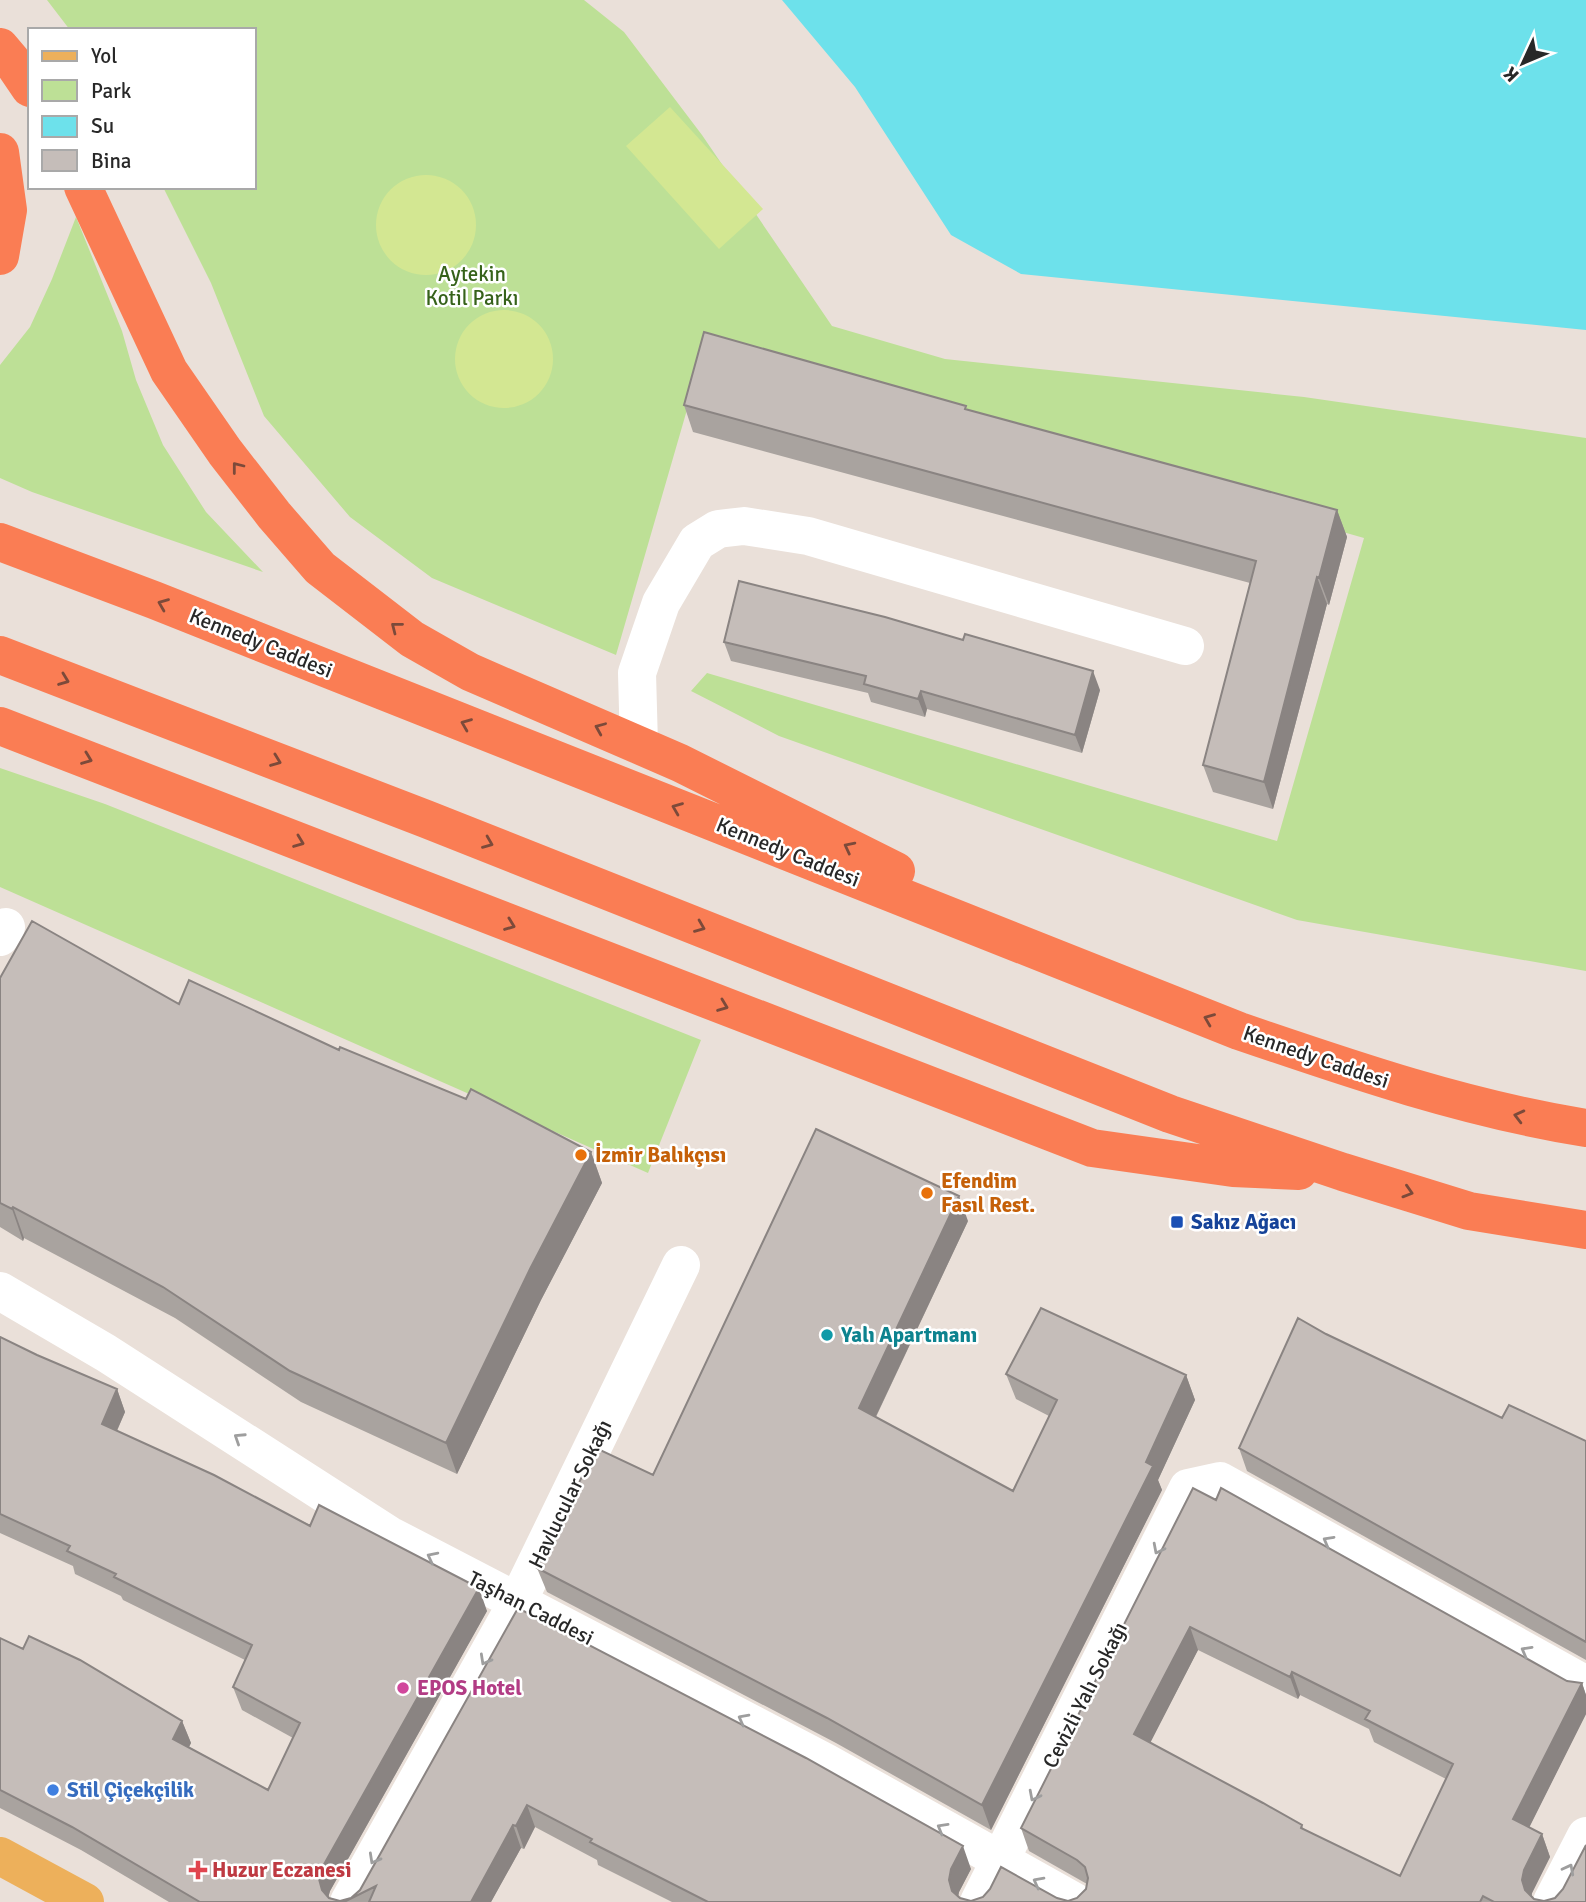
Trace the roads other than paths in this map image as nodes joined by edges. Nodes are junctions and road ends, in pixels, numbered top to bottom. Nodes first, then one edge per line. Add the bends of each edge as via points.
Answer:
1 (0, 47) edge
2 (28, 85) edge
3 (0, 152) edge
4 (84, 189) edge
5 (0, 256) edge
6 (0, 542) edge
7 (1185, 646) dead end
8 (0, 655) edge
9 (0, 726) edge
10 (639, 745) junction
11 (991, 933) junction
12 (1586, 1129) edge
13 (1343, 1172) junction
14 (1586, 1230) edge
15 (681, 1265) dead end
16 (0, 1291) edge
17 (518, 1601) junction
18 (1586, 1685) edge
19 (1586, 1836) edge
20 (0, 1856) edge
21 (1001, 1862) junction
22 (85, 1902) edge
23 (349, 1902) edge
24 (979, 1902) edge
25 (1075, 1902) edge
26 (1552, 1902) edge

1 - 2 highway
3 - 5 highway via 8,210
10 -> 4 highway via 470,672 412,639 320,568 225,452 169,371
11 -> 6 highway, Kennedy Caddesi
7 - 10 street via 808,536 744,526 718,529 697,542 661,603 637,673
8 -> 13 highway via 426,818 1170,1114
9 -> 13 highway via 1092,1148 1233,1168
11 -> 10 highway via 893,869
12 -> 11 highway, Kennedy Caddesi via 1387,1082 1239,1031
13 -> 14 highway via 1469,1211
15 - 17 street, Havlucular Sokağı
17 -> 16 street, Taşhan Caddesi via 389,1535 106,1353
21 -> 17 street, Taşhan Caddesi via 825,1762
17 -> 23 street, Havlucular Sokağı
18 -> 21 street, Cevizli Yalı Sokağı via 1220,1481 1188,1488
26 -> 19 street
20 - 22 main road
21 - 24 street, Cevizli Yalı Sokağı
25 -> 21 street, Taşhan Caddesi

